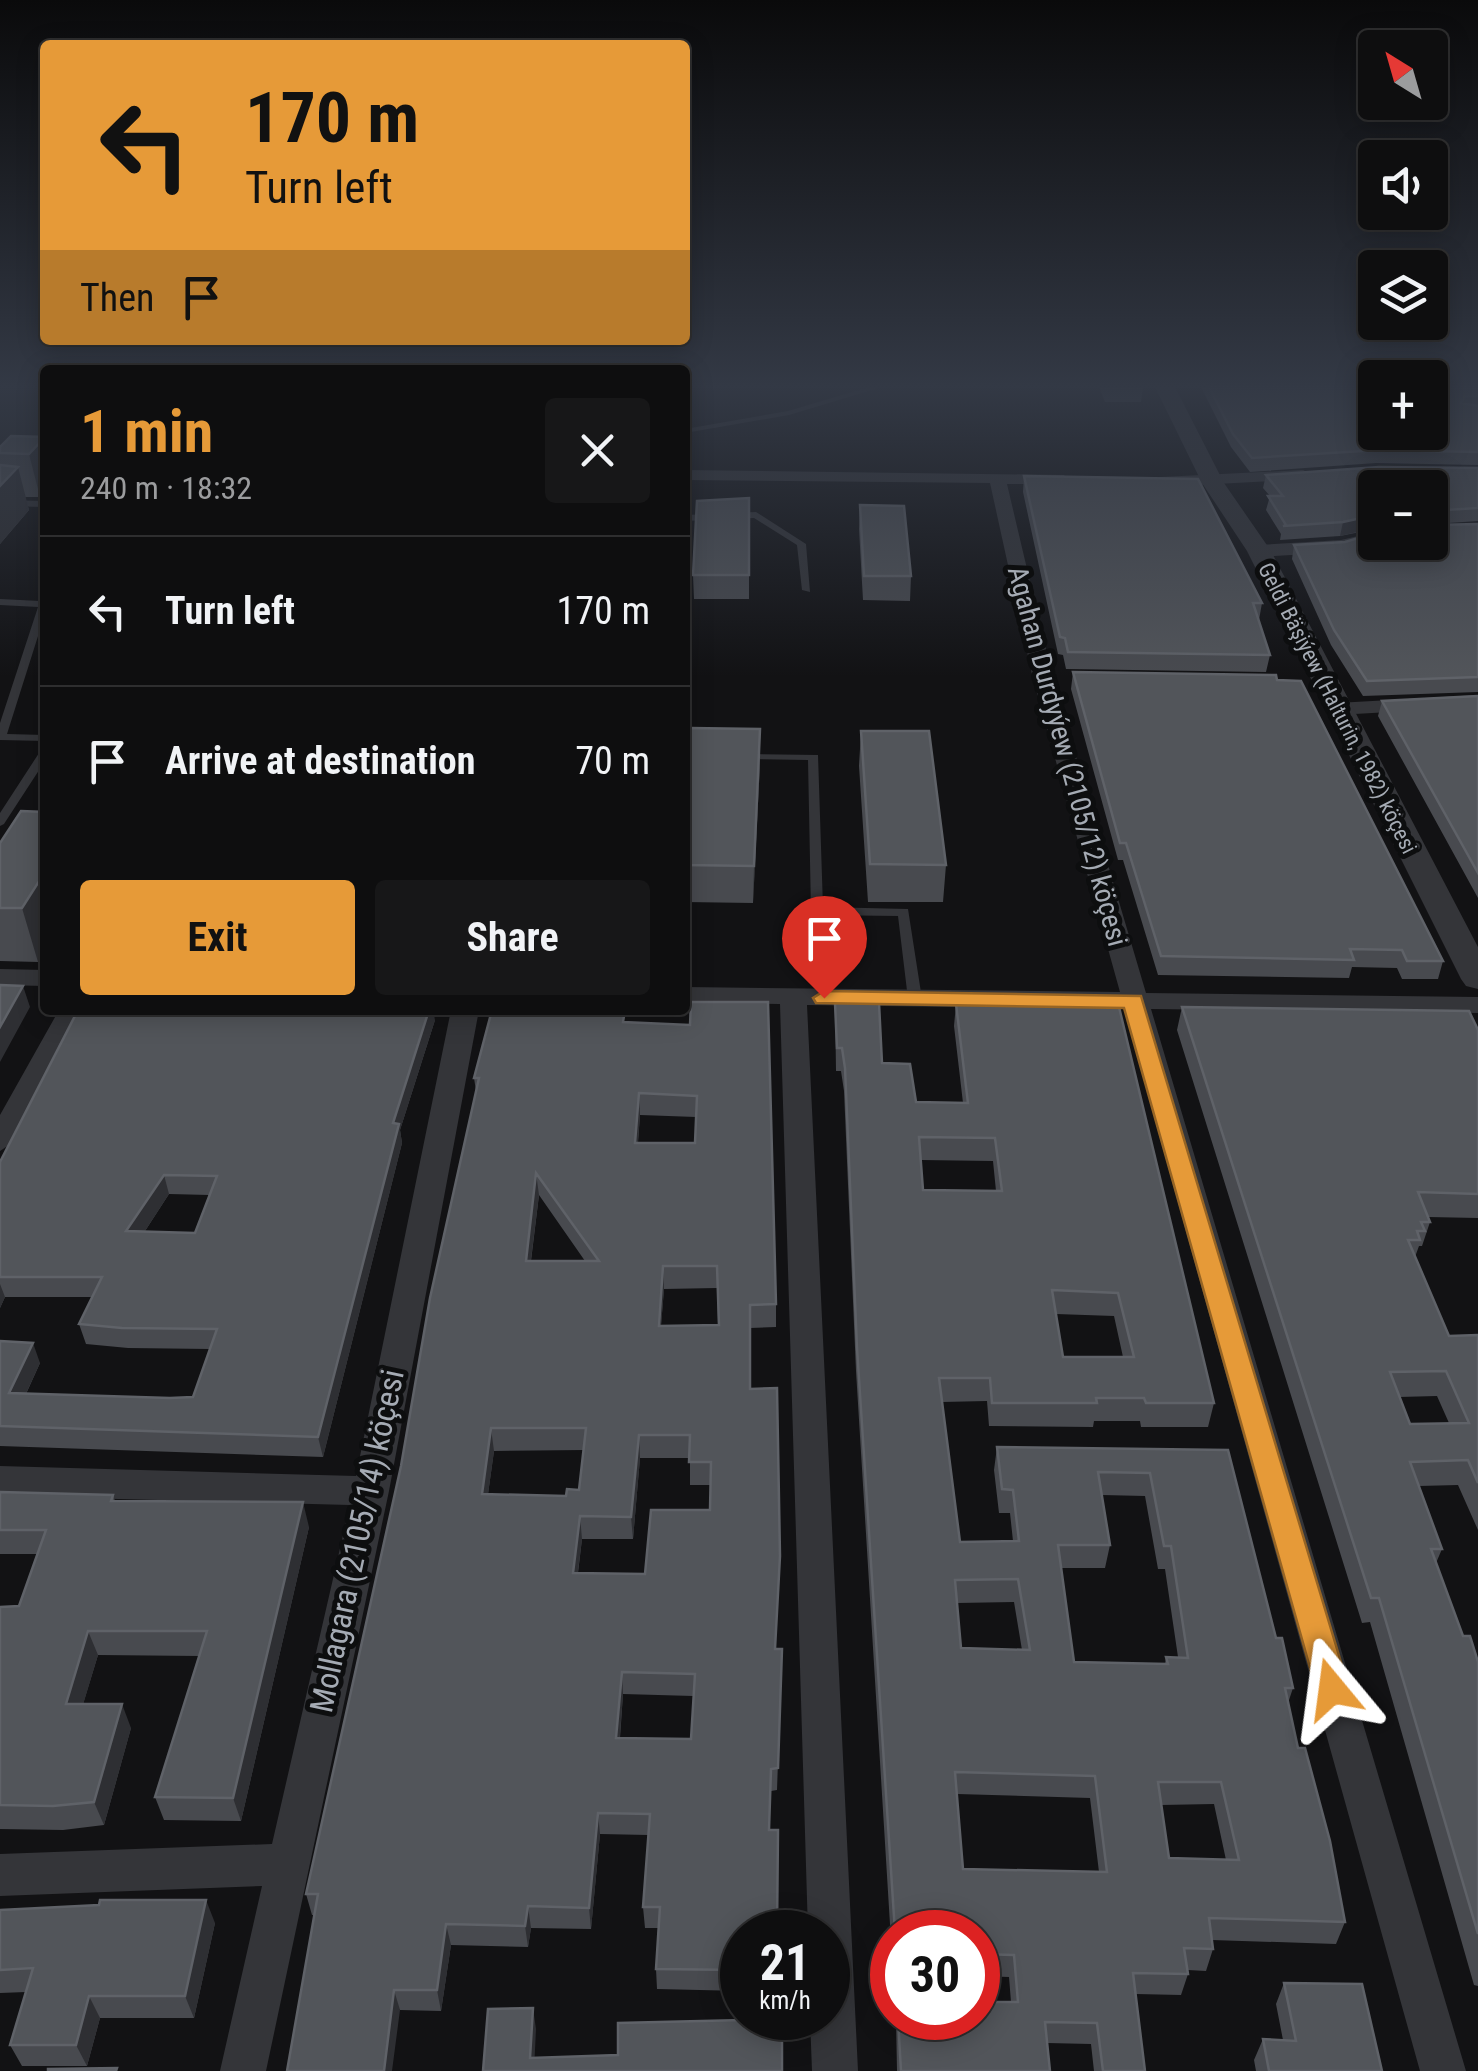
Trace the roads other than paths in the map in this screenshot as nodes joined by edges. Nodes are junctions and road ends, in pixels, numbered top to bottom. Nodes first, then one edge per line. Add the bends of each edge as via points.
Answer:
1 (1213, 483) edge
2 (999, 484) edge
3 (0, 503) edge
4 (40, 504) edge
5 (690, 518) edge
6 (1358, 542) edge
7 (1259, 552) junction
8 (807, 590) dead end
9 (0, 602) edge
10 (40, 602) edge
11 (40, 615) edge
12 (1478, 700) edge
13 (1337, 709) junction
14 (1, 737) edge
15 (40, 738) edge
16 (722, 756) edge
17 (40, 760) edge
18 (0, 826) edge
19 (15, 830) edge
20 (0, 977) edge
21 (40, 978) edge
22 (1478, 979) edge
23 (690, 995) edge
24 (794, 998) junction
25 (915, 1000) junction
26 (1133, 1001) junction
27 (1478, 1005) edge
28 (70, 1015) edge
29 (465, 1015) edge
30 (0, 1141) edge
31 (0, 1481) edge
32 (371, 1491) junction
33 (286, 1864) junction
34 (0, 1875) edge
35 (243, 2071) edge
36 (836, 2071) edge
37 (1443, 2071) edge

1 - 7 street, Geldi Bäşiýew (Halturin, 1982) köçesi
2 - 26 street, Agahan Durdyýew (2105/12) köçesi
3 - 4 lane
5 - 8 lane via 756,515 801,544
6 - 7 street
7 - 13 street, Geldi Bäşiýew (Halturin, 1982) köçesi via 1314,682
9 - 10 lane
11 - 14 lane
12 - 13 street
13 - 22 street, Geldi Bäşiýew (Halturin, 1982) köçesi
14 - 15 lane
16 - 25 lane via 814,757 818,911 904,912
17 - 18 lane
18 - 19 lane
20 - 21 street
23 - 24 street
24 - 25 street
24 - 36 street
25 - 26 street
26 - 27 street
26 - 37 street, Agahan Durdyýew (2105/12) köçesi
28 - 30 street
29 - 32 street, Mollagara (2105/14) köçesi
31 - 32 street
32 - 33 street, Mollagara (2105/14) köçesi
33 - 34 street
33 - 35 street, Mollagara (2105/14) köçesi

